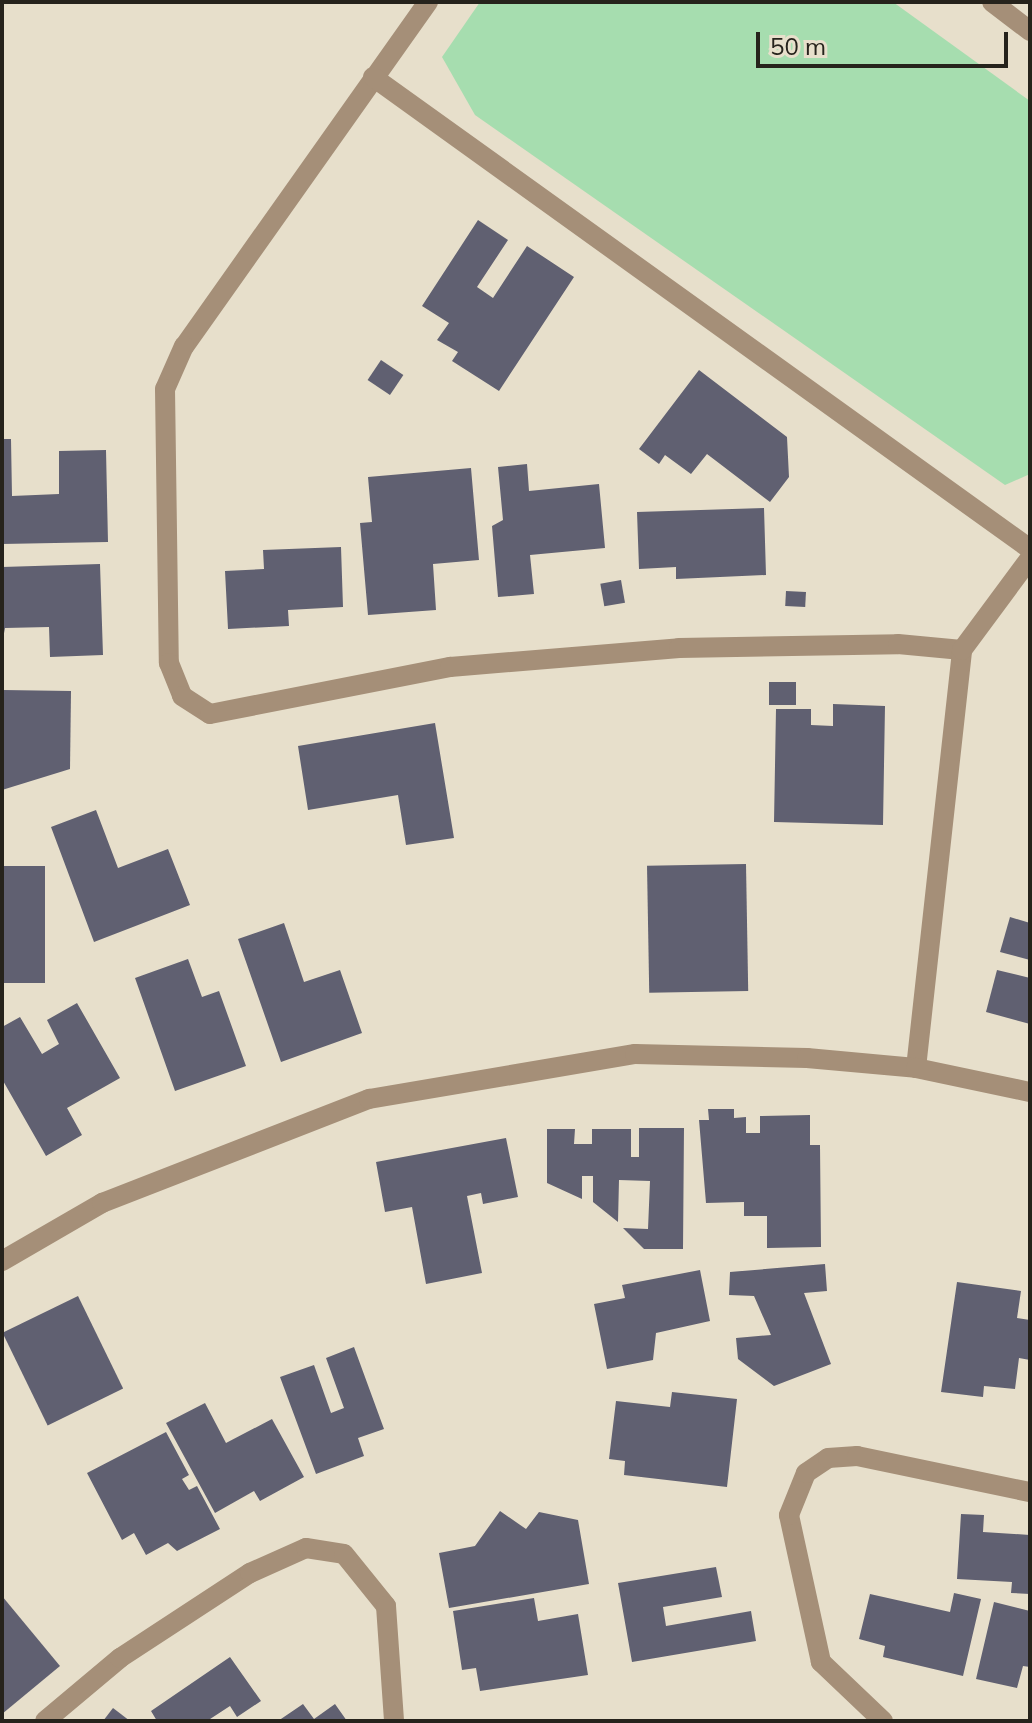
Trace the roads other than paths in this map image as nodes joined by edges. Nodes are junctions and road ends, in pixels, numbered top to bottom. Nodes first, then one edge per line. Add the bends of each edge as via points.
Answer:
1 (428, 2) edge
2 (992, 2) edge
3 (1030, 31) edge
4 (373, 77) junction
5 (1030, 549) edge
6 (1030, 558) edge
7 (962, 650) junction
8 (916, 1068) junction
9 (1030, 1092) edge
10 (2, 1261) edge
11 (1030, 1492) edge
12 (45, 1721) edge
13 (394, 1721) edge
14 (883, 1721) edge

1 - 4 street
2 - 3 street
4 - 5 street
4 - 7 street via 184,346 165,389 169,663 192,706 210,714 242,711 450,667 679,648 898,644
6 - 7 street
7 - 8 street
8 - 9 street
8 - 10 street via 635,1054 369,1099 102,1203
11 - 14 street via 857,1456 828,1458 806,1473 789,1515 821,1662
12 - 13 street via 120,1658 250,1573 306,1548 344,1554 386,1606

